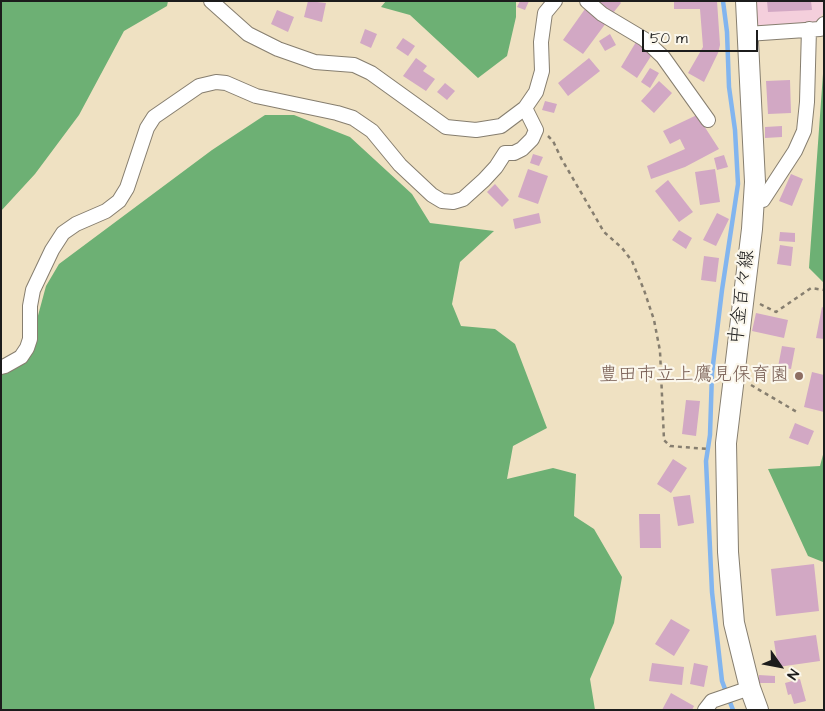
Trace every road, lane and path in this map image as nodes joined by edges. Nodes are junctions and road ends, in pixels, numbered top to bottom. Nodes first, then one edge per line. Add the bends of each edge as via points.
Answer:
1 (211, 1) edge
2 (555, 1) edge
3 (587, 1) edge
4 (746, 1) edge
5 (824, 24) edge
6 (808, 30) junction
7 (747, 34) junction
8 (525, 108) junction
9 (708, 120) dead end
10 (536, 130) junction
11 (754, 200) junction
12 (824, 290) edge
13 (743, 296) junction
14 (1, 367) edge
15 (733, 379) junction
16 (797, 412) dead end
17 (701, 449) dead end
18 (745, 690) junction
19 (705, 710) edge
20 (758, 710) edge

1 - 8 street via 248,34 278,49 315,62 354,65 371,73 446,127 476,130 501,126
2 - 8 street via 546,14 541,42 542,71 536,92
3 - 9 street via 602,14 644,38 663,56
4 - 7 main road, 中金百々線
5 - 6 street via 820,29
6 - 7 street
6 - 11 street via 808,102 804,131 763,200
7 - 11 main road, 中金百々線
8 - 10 street
10 - 14 street via 522,149 505,153 490,174 463,199 442,201 400,165 372,131 352,118 256,96 226,83 199,86 154,117 119,201 63,234 33,290 27,348 21,357
10 - 17 path via 553,141 604,232 632,261 644,290 660,351 664,440 670,446
11 - 13 main road, 中金百々線
12 - 13 path via 811,288 776,312
13 - 15 main road, 中金百々線
15 - 16 path via 758,387
15 - 18 main road, 中金百々線 via 726,444 728,552 734,623
18 - 19 street via 712,701
18 - 20 main road, 中金百々線

